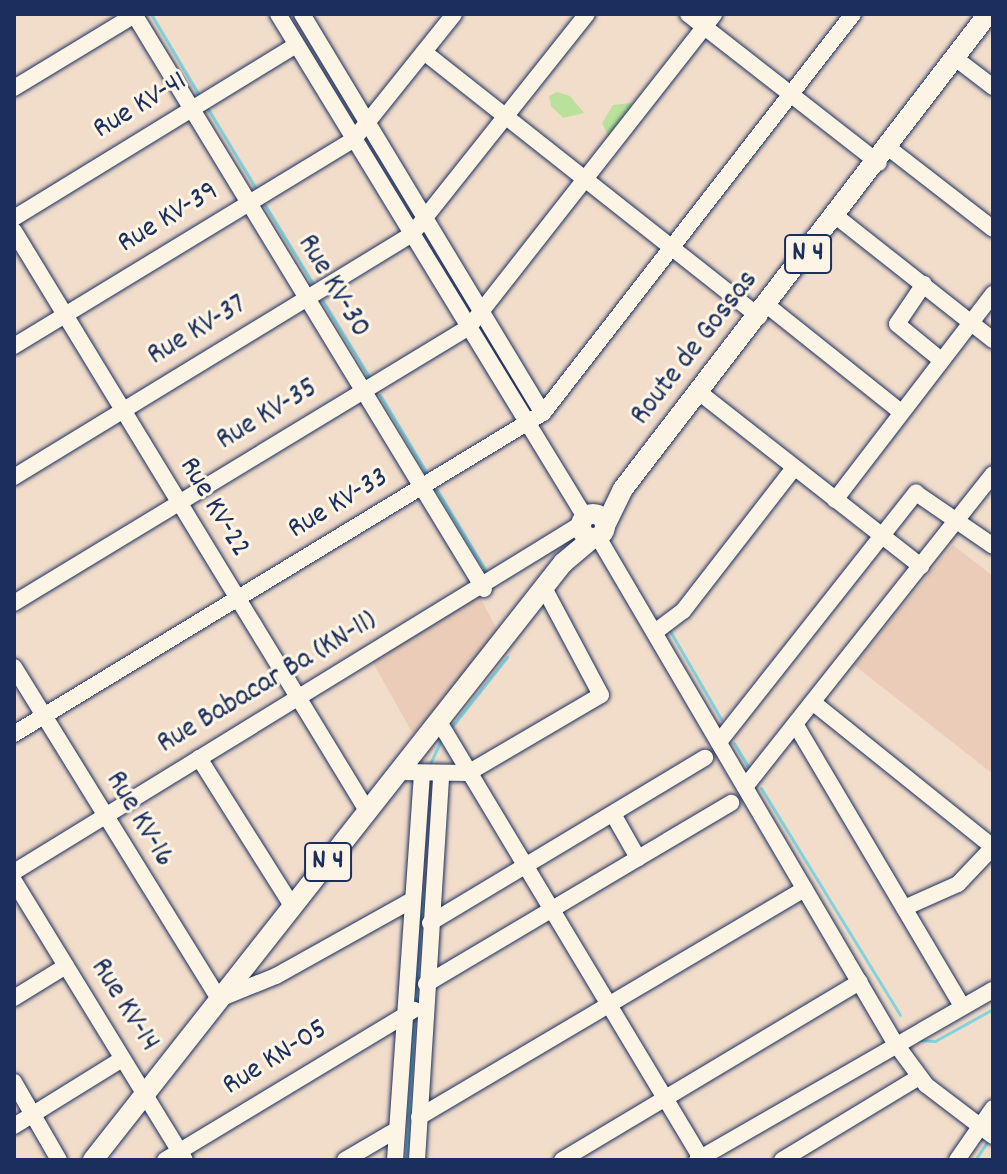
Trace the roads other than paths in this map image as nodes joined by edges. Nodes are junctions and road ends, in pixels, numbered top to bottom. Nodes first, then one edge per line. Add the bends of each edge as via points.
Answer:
1 (135, 14) edge
2 (278, 14) edge
3 (302, 14) edge
4 (454, 14) edge
5 (587, 14) edge
6 (688, 14) edge
7 (853, 14) edge
8 (988, 14) edge
9 (709, 20) edge
10 (321, 46) junction
11 (300, 50) junction
12 (424, 52) junction
13 (955, 58) junction
14 (993, 87) edge
15 (14, 88) edge
16 (792, 94) junction
17 (192, 109) junction
18 (505, 117) junction
19 (368, 123) junction
20 (354, 139) junction
21 (884, 156) junction
22 (585, 179) junction
23 (249, 203) junction
24 (837, 217) junction
25 (14, 218) edge
26 (425, 219) junction
27 (993, 229) edge
28 (14, 231) edge
29 (412, 234) junction
30 (672, 247) junction
31 (924, 284) junction
32 (993, 294) edge
33 (306, 299) junction
34 (481, 311) junction
35 (764, 311) junction
36 (65, 315) junction
37 (971, 323) junction
38 (469, 327) junction
39 (993, 340) edge
40 (14, 346) edge
41 (941, 360) junction
42 (362, 392) junction
43 (700, 393) junction
44 (122, 411) junction
45 (901, 412) junction
46 (543, 413) junction
47 (528, 424) junction
48 (794, 468) junction
49 (993, 474) edge
50 (14, 477) edge
51 (422, 488) junction
52 (835, 500) junction
53 (178, 504) junction
54 (958, 519) junction
55 (582, 534) junction
56 (882, 536) junction
57 (993, 546) edge
58 (921, 566) junction
59 (544, 588) junction
60 (484, 589) junction
61 (236, 600) junction
62 (14, 603) edge
63 (655, 632) junction
64 (14, 667) edge
65 (294, 700) junction
66 (815, 704) junction
67 (43, 716) junction
68 (797, 727) junction
69 (443, 728) junction
70 (14, 734) edge
71 (719, 742) junction
72 (199, 758) junction
73 (705, 758) dead end
74 (400, 772) junction
75 (468, 773) junction
76 (431, 777) junction
77 (745, 787) junction
78 (731, 803) dead end
79 (368, 812) junction
80 (613, 814) junction
81 (104, 818) junction
82 (638, 858) junction
83 (525, 867) junction
84 (14, 872) edge
85 (14, 881) edge
86 (805, 889) junction
87 (412, 900) junction
88 (293, 907) junction
89 (904, 908) junction
90 (551, 910) junction
91 (430, 923) junction
92 (66, 966) junction
93 (860, 982) junction
94 (426, 984) junction
95 (993, 990) edge
96 (14, 998) edge
97 (219, 999) junction
98 (609, 1006) junction
99 (962, 1006) junction
100 (415, 1011) junction
101 (413, 1043) junction
102 (895, 1043) junction
103 (122, 1059) junction
104 (919, 1077) junction
105 (14, 1082) edge
106 (145, 1094) junction
107 (664, 1098) junction
108 (993, 1108) edge
109 (33, 1114) junction
110 (419, 1117) junction
111 (14, 1126) edge
112 (396, 1130) junction
113 (986, 1132) edge
114 (177, 1157) edge
115 (699, 1159) edge
116 (59, 1160) edge
117 (93, 1160) edge
118 (345, 1160) edge
119 (395, 1160) edge
120 (417, 1160) edge
121 (562, 1160) edge
122 (782, 1160) edge
123 (957, 1160) edge

1 - 15 street
1 - 17 street, Rue KV-30
2 - 11 street
3 - 10 street
4 - 12 street, Rue KV-39
5 - 18 street, Rue KV-37
6 - 9 street
7 - 16 street, Rue KV-33
8 - 13 main road, Route de Gossas / N 4
9 - 16 street
9 - 22 street
10 - 11 street, Rue KV-41
10 - 19 street
11 - 17 street, Rue KV-41
11 - 20 street
12 - 18 street
12 - 19 street, Rue KV-39
13 - 14 street
13 - 21 main road, Route de Gossas / N 4
16 - 21 street
16 - 30 street, Rue KV-33
17 - 23 street, Rue KV-30
17 - 25 street, Rue KV-41
18 - 22 street
18 - 26 street, Rue KV-37
19 - 20 street, Rue KV-39
19 - 26 street
20 - 23 street, Rue KV-39
20 - 29 street
21 - 24 main road, Route de Gossas / N 4
21 - 27 street
22 - 30 street
22 - 34 street
23 - 33 street, Rue KV-30
23 - 36 street, Rue KV-39
24 - 31 street
24 - 35 main road, Route de Gossas / N 4
26 - 29 street, Rue KV-37
26 - 34 street
28 - 36 street, Rue KV-22
29 - 33 street, Rue KV-37
29 - 38 street
30 - 35 street
30 - 46 street, Rue KV-33
31 - 37 street
31 - 41 street via 897,324
32 - 37 street
33 - 42 street, Rue KV-30
33 - 44 street, Rue KV-37
34 - 38 street
34 - 46 street
35 - 43 main road, Route de Gossas / N 4
35 - 45 street
36 - 40 street, Rue KV-39
36 - 44 street, Rue KV-22
37 - 39 street
37 - 41 street
38 - 42 street, Rue KV-35
38 - 47 street
41 - 45 street
42 - 51 street, Rue KV-30
42 - 53 street, Rue KV-35
43 - 48 street
43 - 55 main road, Route de Gossas / N 4
44 - 50 street, Rue KV-37
44 - 53 street, Rue KV-22
45 - 52 street
46 - 47 street, Rue KV-33
47 - 51 street, Rue KV-33
47 - 55 street
48 - 52 street
48 - 63 street via 683,611
49 - 54 street
51 - 60 street, Rue KV-30
51 - 61 street, Rue KV-33
52 - 56 street
53 - 61 street, Rue KV-22
53 - 62 street, Rue KV-35
54 - 56 street via 920,491
54 - 57 street
54 - 58 street
55 - 59 main road, N 4
55 - 60 street, Rue Babacar Ba (KN-11)
55 - 63 street
56 - 58 street
56 - 71 street
58 - 66 street
59 - 69 main road, N 4
59 - 75 street via 601,695
60 - 65 street, Rue Babacar Ba (KN-11)
61 - 65 street, Rue KV-22
61 - 67 street, Rue KV-33
63 - 71 street
64 - 67 street, Rue KV-16
65 - 72 street, Rue Babacar Ba (KN-11)
65 - 79 street, Rue KV-22
66 - 68 street
66 - 89 street via 993,847 958,884
67 - 70 street, Rue KV-33
67 - 81 street, Rue KV-16
68 - 77 street
68 - 89 street
69 - 74 main road, N 4
69 - 75 street
71 - 77 street
72 - 81 street, Rue Babacar Ba (KN-11)
72 - 88 street
73 - 80 street
74 - 76 street
74 - 79 main road, N 4
75 - 76 street
75 - 83 street
76 - 87 street
76 - 91 street
77 - 86 street
78 - 82 street
79 - 88 main road, N 4
80 - 82 street
80 - 83 street
81 - 84 street, Rue Babacar Ba (KN-11)
81 - 97 street, Rue KV-16
82 - 90 street
83 - 90 street
83 - 91 street
85 - 92 street, Rue KV-14
86 - 93 street
86 - 98 street
87 - 97 street via 276,976
87 - 100 street
88 - 97 main road, N 4
89 - 99 street
90 - 94 street
90 - 98 street
91 - 94 street
92 - 96 street
92 - 103 street, Rue KV-14
93 - 102 street
93 - 107 street
94 - 100 street
95 - 99 street
97 - 106 main road, N 4
98 - 107 street
98 - 110 street
99 - 102 street
100 - 101 street
100 - 114 street, Rue KN-05
101 - 110 street
101 - 112 street
102 - 104 street
102 - 115 street
103 - 106 street, Rue KV-14
103 - 109 street
104 - 113 street
104 - 122 street
105 - 109 street
106 - 114 street, Rue KV-14
106 - 117 main road, N 4
107 - 115 street
107 - 121 street
108 - 113 street
109 - 111 street
109 - 116 street
110 - 120 street
112 - 118 street
112 - 119 street
113 - 123 street

